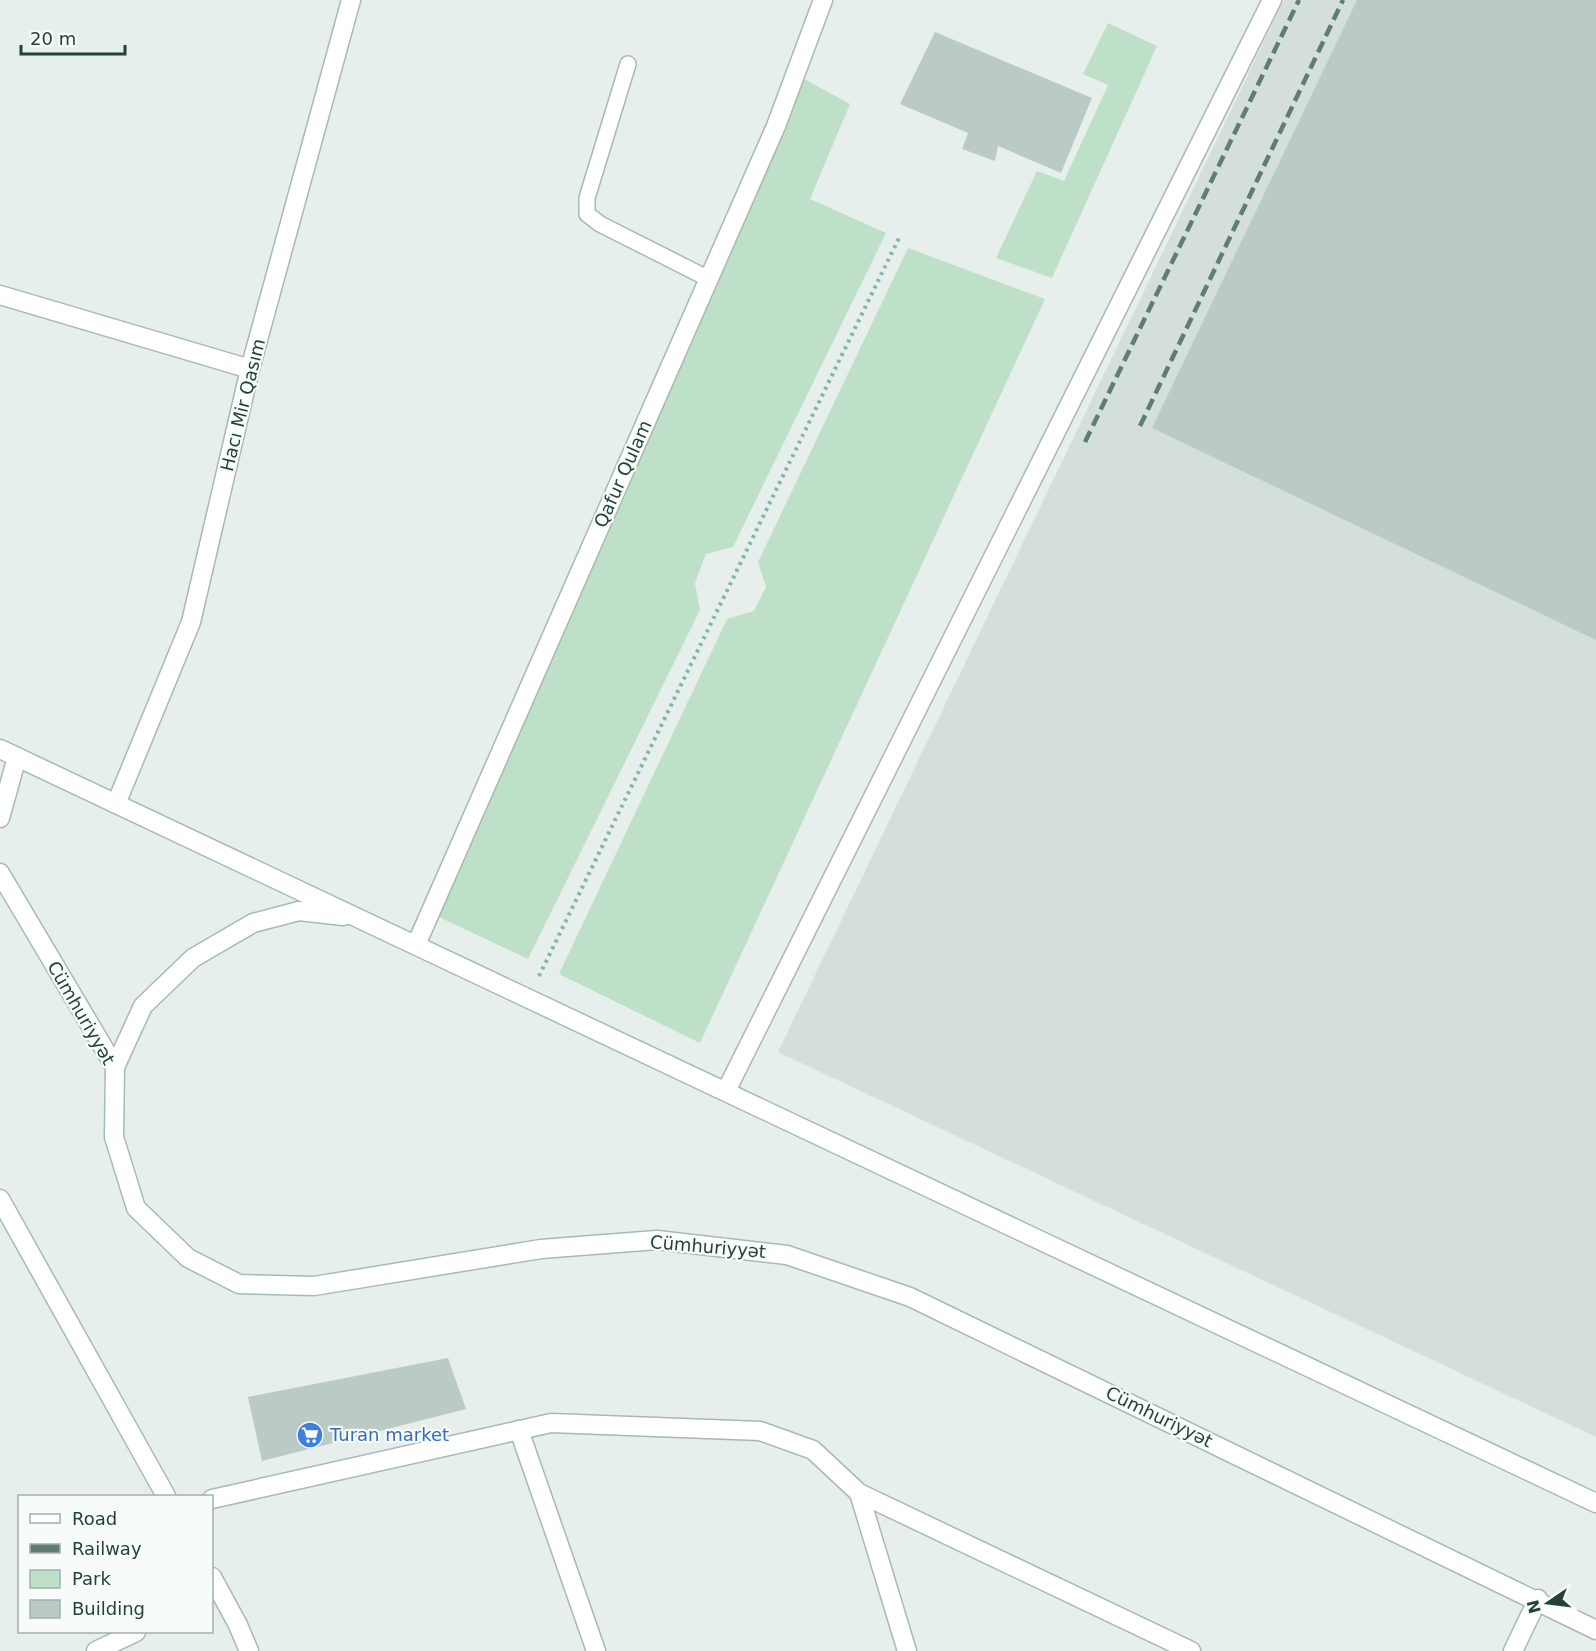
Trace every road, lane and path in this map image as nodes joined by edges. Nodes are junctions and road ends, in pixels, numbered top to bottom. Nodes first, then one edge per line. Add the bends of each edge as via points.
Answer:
1 (351, 0) edge
2 (823, 0) edge
3 (1272, 0) edge
4 (628, 64) dead end
5 (899, 238) dead end
6 (709, 279) junction
7 (0, 295) edge
8 (250, 369) junction
9 (8, 753) edge
10 (116, 804) junction
11 (0, 818) edge
12 (0, 873) edge
13 (359, 918) junction
14 (416, 945) junction
15 (528, 998) junction
16 (115, 1067) junction
17 (726, 1091) junction
18 (0, 1198) edge
19 (519, 1430) junction
20 (859, 1493) junction
21 (165, 1495) edge
22 (213, 1499) edge
23 (1596, 1503) edge
24 (214, 1588) edge
25 (1538, 1599) junction
26 (1596, 1629) edge
27 (134, 1633) edge
28 (96, 1651) edge
29 (249, 1651) edge
30 (596, 1651) edge
31 (907, 1651) edge
32 (1191, 1651) edge
33 (1514, 1651) edge

1 - 8 street, Hacı Mir Qasım
2 - 6 street, Qafur Qulam via 776,126
3 - 17 street
4 - 6 lane via 587,198 587,214
5 - 15 path
6 - 14 street, Qafur Qulam
7 - 8 street
8 - 10 street, Hacı Mir Qasım via 191,622
9 - 10 street
9 - 11 street
10 - 13 street
12 - 16 street, Cümhuriyyət
13 - 14 street
13 - 16 street via 299,911 253,923 194,958 143,1006
14 - 15 street
15 - 17 street
16 - 25 street, Cümhuriyyət via 114,1137 136,1208 188,1258 239,1284 314,1286 541,1249 657,1240 787,1255 910,1297
17 - 23 street
18 - 21 street
19 - 20 street via 551,1423 760,1431 813,1450
19 - 22 street
19 - 30 street
20 - 31 street
20 - 32 street
24 - 29 street
25 - 26 street, Cümhuriyyət
25 - 33 street
27 - 28 street

